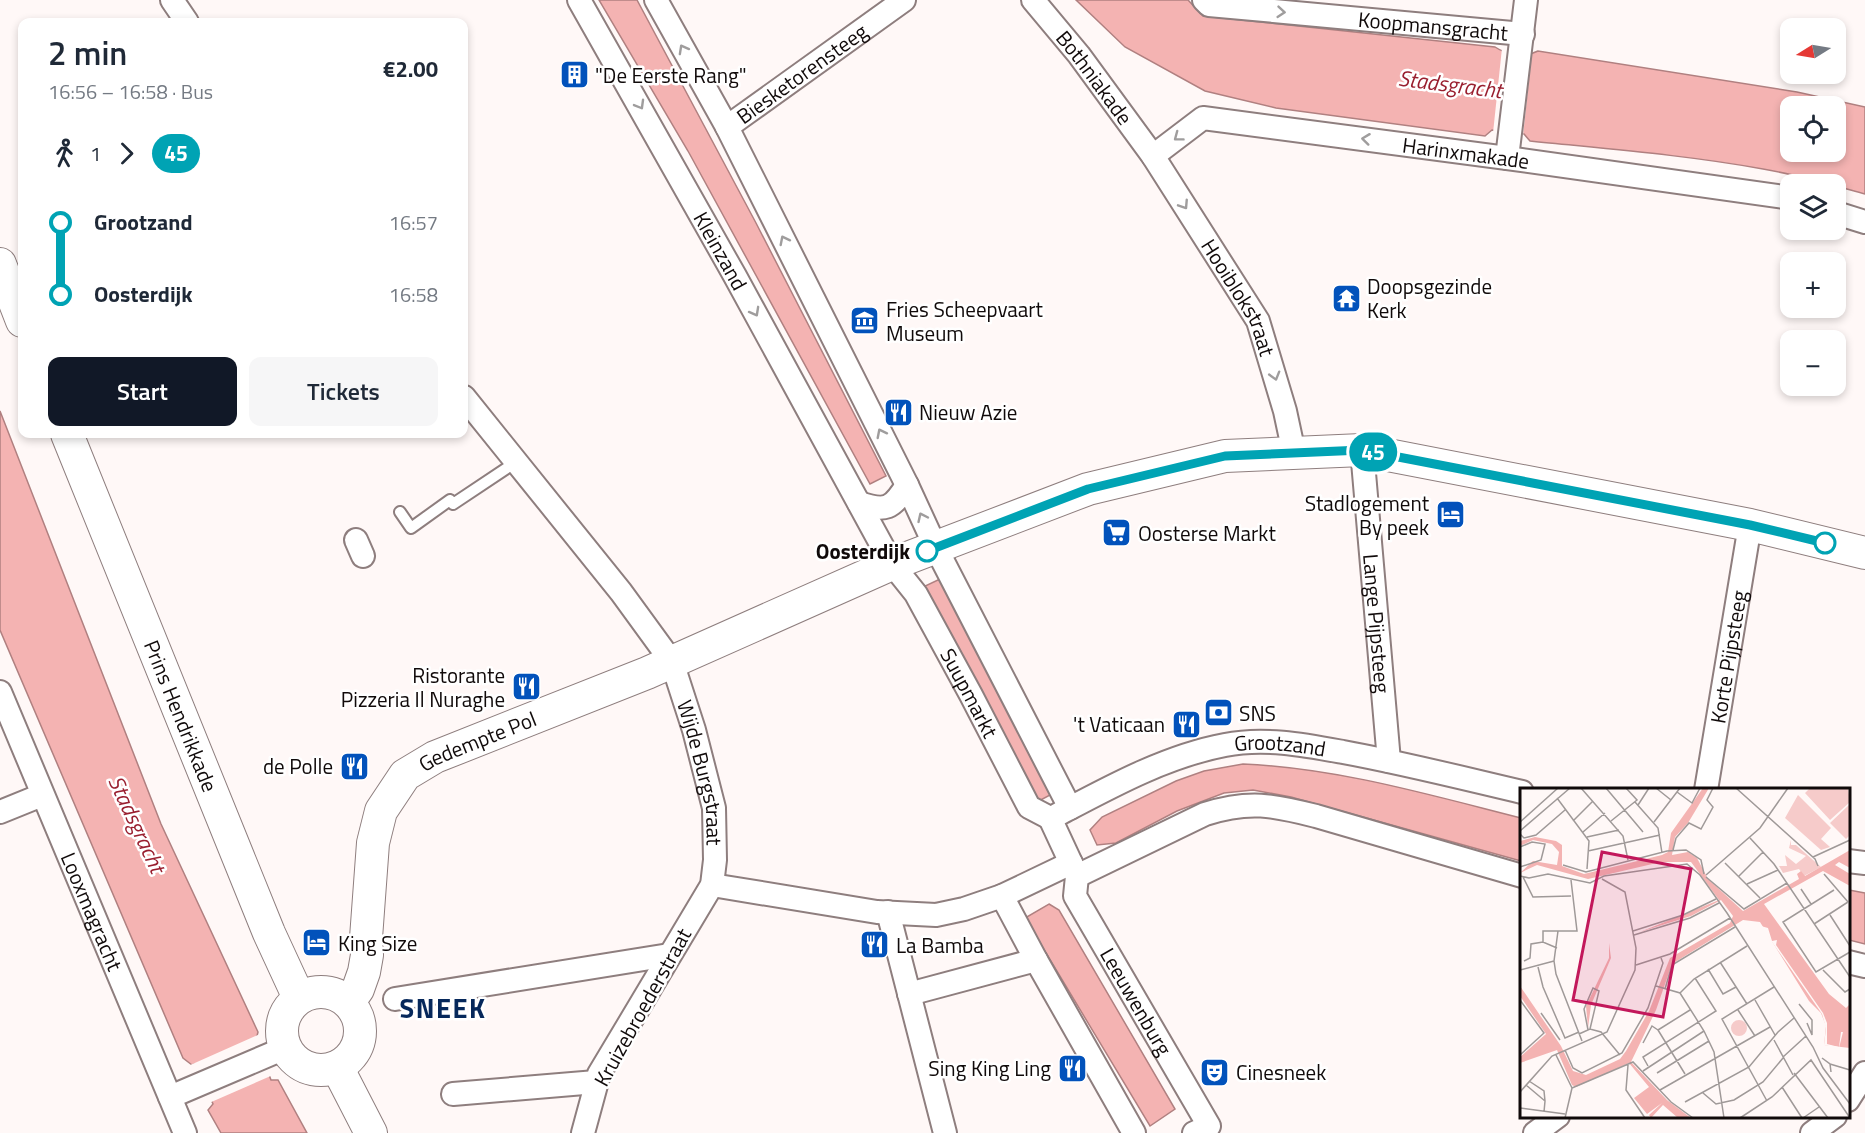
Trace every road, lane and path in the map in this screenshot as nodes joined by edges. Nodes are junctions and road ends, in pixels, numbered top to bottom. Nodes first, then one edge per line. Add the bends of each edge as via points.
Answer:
1 (172, 0) edge
2 (579, 0) edge
3 (656, 0) edge
4 (904, 0) edge
5 (1033, 0) edge
6 (1204, 0) edge
7 (1526, 0) edge
8 (184, 18) edge
9 (1522, 42) junction
10 (727, 127) junction
11 (1509, 148) junction
12 (1153, 156) junction
13 (1780, 196) edge
14 (1846, 216) edge
15 (1865, 222) edge
16 (0, 264) edge
17 (18, 311) edge
18 (468, 402) edge
19 (69, 438) edge
20 (1362, 450) junction
21 (1294, 453) junction
22 (516, 462) junction
23 (907, 485) junction
24 (859, 503) junction
25 (400, 512) dead end
26 (1750, 525) junction
27 (936, 548) junction
28 (1865, 553) edge
29 (892, 564) junction
30 (672, 662) junction
31 (0, 692) edge
32 (1389, 761) junction
33 (1706, 788) edge
34 (1520, 792) edge
35 (42, 795) junction
36 (0, 812) edge
37 (1060, 813) junction
38 (1850, 861) edge
39 (1865, 863) edge
40 (1074, 869) junction
41 (1520, 876) edge
42 (712, 885) junction
43 (1002, 896) junction
44 (888, 912) junction
45 (669, 955) junction
46 (1036, 960) junction
47 (1850, 962) edge
48 (1865, 966) edge
49 (909, 994) junction
50 (299, 998) junction
51 (395, 999) dead end
52 (349, 1002) junction
53 (277, 1051) junction
54 (337, 1067) junction
55 (1865, 1073) edge
56 (596, 1082) junction
57 (453, 1095) dead end
58 (170, 1097) junction
59 (1850, 1097) edge
60 (1555, 1118) edge
61 (1832, 1118) edge
62 (1206, 1131) edge
63 (185, 1133) edge
64 (371, 1133) edge
65 (583, 1133) edge
66 (945, 1133) edge
67 (1134, 1133) edge
68 (1535, 1133) edge
69 (1812, 1133) edge

1 - 8 street
2 -> 24 street, Kleinzand
10 -> 3 street
4 - 10 street, Biesketorensteeg
5 - 12 street, Bothniakade
6 -> 9 street, Koopmansgracht via 1209,5
7 - 9 street
9 - 11 street
23 -> 10 street
11 -> 12 street, Harinxmakade via 1203,118
11 - 13 street, Harinxmakade
12 -> 21 street, Hooiblokstraat via 1258,321
14 - 15 street
16 - 17 main road
18 - 22 street
19 - 50 main road, Prins Hendrikkade via 264,922
20 - 21 main road, Gedempte Pol
20 - 26 main road, Gedempte Pol
20 - 32 street, Lange Pijpsteeg
21 - 27 main road, Gedempte Pol via 1225,456 1088,489
22 - 25 lane via 411,528
22 - 30 street
23 - 24 street via 893,505 875,508
27 -> 23 street
24 - 29 street, Kleinzand
26 - 28 main road, Gedempte Pol
26 - 33 street, Korte Pijpsteeg
27 - 29 main road, Gedempte Pol
27 - 37 street, Suupmarkt
29 - 30 main road, Gedempte Pol
29 - 37 street, Suupmarkt via 916,594 1029,807
30 - 42 street, Wijde Burgstraat via 714,808
30 - 52 main road, Gedempte Pol via 435,757 405,775 381,811 373,843 364,972
31 - 35 street, Looxmagracht
32 - 34 street, Grootzand
32 - 37 street, Grootzand via 1281,743 1224,745 1154,768
35 - 36 street
35 - 58 street, Looxmagracht
37 - 40 street, Leeuwenburg
38 - 39 street
40 - 41 street via 1205,813 1253,804 1316,816
40 - 43 street
40 - 62 street, Leeuwenburg via 1075,896
42 - 44 street
42 - 45 street, Kruizebroederstraat
43 - 44 street via 936,915
43 - 46 street
44 - 49 street
45 - 51 street
45 - 56 street, Kruizebroederstraat
46 - 49 street
46 - 67 street
47 - 48 street
49 - 66 street
50 - 52 main road via 324,991
50 - 53 main road via 282,1021
52 - 54 main road via 359,1018 360,1037 352,1055
53 - 54 main road via 308,1068
53 - 58 street
54 - 64 main road
55 - 59 street
56 - 57 street
56 - 65 street, Kruizebroederstraat
58 - 63 street, Looxmagracht
60 - 68 street
61 - 69 street

